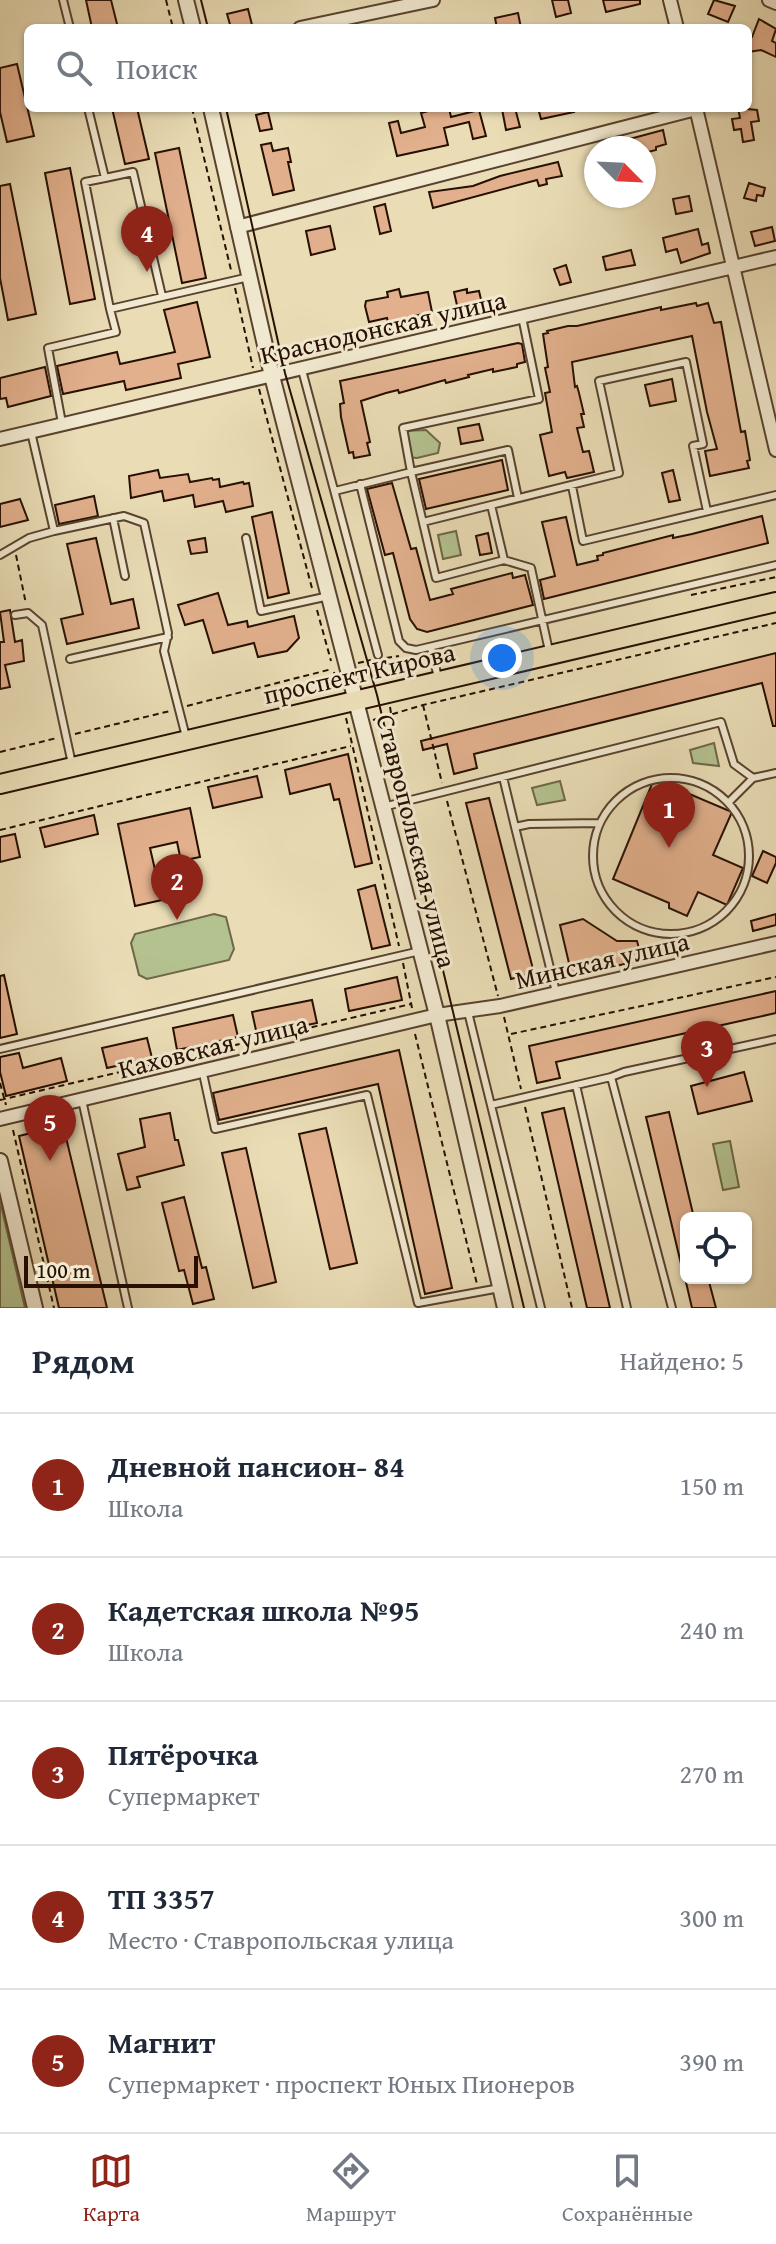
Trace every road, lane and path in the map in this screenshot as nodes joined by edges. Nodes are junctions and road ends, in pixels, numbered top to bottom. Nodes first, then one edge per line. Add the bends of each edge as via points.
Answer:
1 (63, 0) edge
2 (166, 0) edge
3 (186, 0) edge
4 (433, 0) edge
5 (670, 0) edge
6 (769, 0) edge
7 (776, 3) edge
8 (69, 24) edge
9 (172, 24) edge
10 (192, 24) edge
11 (319, 24) edge
12 (676, 24) edge
13 (89, 112) edge
14 (212, 112) edge
15 (684, 112) edge
16 (697, 112) edge
17 (105, 178) junction
18 (237, 227) junction
19 (776, 257) edge
20 (733, 266) junction
21 (249, 277) junction
22 (162, 296) junction
23 (110, 309) junction
24 (522, 317) junction
25 (302, 370) junction
26 (272, 376) junction
27 (771, 408) edge
28 (62, 425) junction
29 (31, 432) junction
30 (0, 439) edge
31 (776, 450) edge
32 (411, 472) junction
33 (360, 484) junction
34 (572, 486) junction
35 (335, 491) junction
36 (776, 495) edge
37 (518, 498) junction
38 (491, 505) junction
39 (707, 511) junction
40 (113, 518) junction
41 (423, 522) junction
42 (54, 531) junction
43 (246, 538) dead end
44 (14, 547) junction
45 (0, 555) edge
46 (504, 560) junction
47 (776, 565) edge
48 (125, 576) dead end
49 (329, 596) junction
50 (776, 602) edge
51 (28, 613) junction
52 (15, 615) dead end
53 (543, 620) junction
54 (776, 623) edge
55 (168, 637) junction
56 (431, 647) junction
57 (550, 655) junction
58 (379, 657) joint
59 (70, 659) dead end
60 (333, 669) dead end
61 (439, 681) junction
62 (388, 693) junction
63 (356, 701) junction
64 (180, 708) junction
65 (392, 713) junction
66 (361, 722) junction
67 (66, 736) junction
68 (187, 740) junction
69 (0, 752) edge
70 (72, 767) junction
71 (776, 773) edge
72 (401, 775) dead end
73 (503, 777) junction
74 (753, 778) junction
75 (0, 784) edge
76 (729, 802) junction
77 (383, 807) junction
78 (599, 823) junction
79 (515, 827) junction
80 (0, 830) edge
81 (776, 943) edge
82 (420, 951) junction
83 (776, 977) edge
84 (556, 992) junction
85 (412, 1003) dead end
86 (468, 1012) junction
87 (437, 1015) junction
88 (509, 1035) dead end
89 (776, 1039) edge
90 (0, 1049) edge
91 (611, 1077) junction
92 (204, 1078) dead end
93 (0, 1083) edge
94 (576, 1085) junction
95 (2, 1100) edge
96 (82, 1100) junction
97 (491, 1105) junction
98 (5, 1118) edge
99 (0, 1161) edge
100 (500, 1288) junction
101 (35, 1308) edge
102 (54, 1308) edge
103 (128, 1308) edge
104 (505, 1308) edge
105 (541, 1308) edge
106 (627, 1308) edge
107 (672, 1308) edge

1 - 8 lane
2 - 9 path
3 - 10 street
4 - 11 street
5 - 12 street
6 - 7 street
13 - 17 lane
14 - 18 street, Ставропольская улица
15 - 18 street
16 - 20 street
17 - 22 lane via 133,172
17 - 23 lane via 85,182
18 - 21 street, Ставропольская улица
19 - 20 street, Краснодонская улица
20 - 24 street, Краснодонская улица
20 - 27 street
21 - 22 lane
21 - 26 street, Ставропольская улица
22 - 23 lane
23 - 28 lane via 116,332 48,348
24 - 25 street, Краснодонская улица
24 - 32 lane via 539,399 403,428
25 - 26 street, Краснодонская улица
25 - 35 lane
26 - 28 street, Краснодонская улица
26 - 49 street, Ставропольская улица
27 - 31 street
28 - 29 street, Краснодонская улица
29 - 30 street, Краснодонская улица
29 - 42 lane
32 - 33 lane
32 - 37 lane via 508,450
32 - 41 lane
33 - 35 lane
33 - 56 lane via 399,641 416,650
34 - 37 lane
34 - 39 lane via 583,541
34 - 39 lane via 619,473 599,381 686,362 703,444 693,446
35 - 58 lane
36 - 39 lane
37 - 38 lane
38 - 41 lane
38 - 46 lane
40 - 42 lane
40 - 48 lane
40 - 55 lane via 144,523
41 - 46 lane via 436,578
42 - 44 lane
43 - 49 lane via 261,611
44 - 45 lane
44 - 51 path
46 - 53 lane via 531,568
47 - 53 lane
49 - 63 street, Ставропольская улица
50 - 57 main road, проспект Кирова
51 - 52 lane
51 - 67 lane via 42,625
53 - 56 lane
53 - 57 lane
54 - 65 path
55 - 59 lane
55 - 64 lane via 164,651
56 - 61 lane
57 - 61 main road, проспект Кирова
58 - 62 path
60 - 64 path
61 - 62 main road, проспект Кирова
62 - 63 main road, проспект Кирова
62 - 65 path
63 - 66 street, Ставропольская улица
63 - 68 main road, проспект Кирова
64 - 67 path
64 - 68 lane
65 - 66 path
65 - 72 path
66 - 77 street, Ставропольская улица
66 - 80 path via 347,725 353,746
67 - 69 path
67 - 70 lane
68 - 70 main road, проспект Кирова
70 - 75 main road, проспект Кирова
71 - 74 lane
73 - 74 lane via 721,722 734,764
73 - 77 lane
73 - 79 lane
74 - 76 lane
76 - 78 lane via 711,787 663,777 636,785 612,803
76 - 78 lane via 749,842 748,873 732,906 710,925 687,933 660,934 630,923 608,904 592,856
77 - 82 street, Ставропольская улица
78 - 79 lane
79 - 84 lane
81 - 84 street, Минская улица
82 - 87 street, Ставропольская улица
82 - 90 lane
83 - 88 path
84 - 86 street, Минская улица
85 - 95 path
86 - 87 street, Минская улица
86 - 97 lane
87 - 96 street, Каховская улица
87 - 100 street, Ставропольская улица
89 - 91 lane
91 - 94 lane
91 - 107 lane
92 - 100 lane via 215,1129 367,1095 418,1303
93 - 95 path
94 - 97 lane
94 - 106 lane
95 - 98 path
96 - 98 street, Каховская улица
96 - 103 lane
97 - 105 lane
98 - 102 path
99 - 101 street
100 - 104 street, Ставропольская улица

